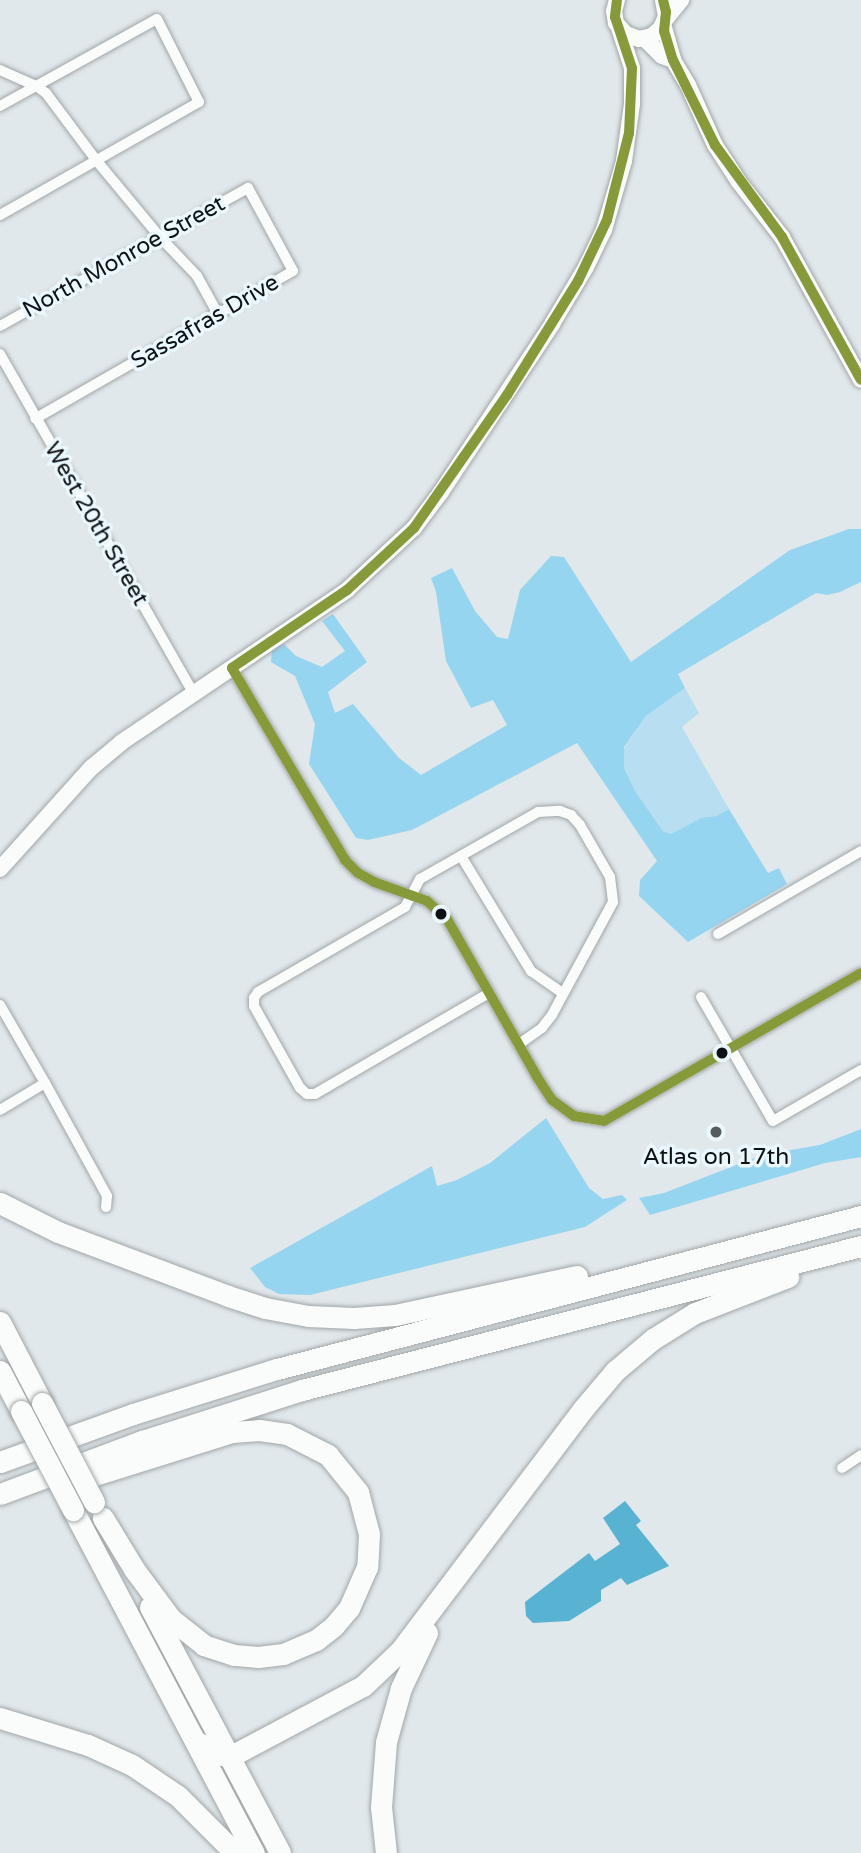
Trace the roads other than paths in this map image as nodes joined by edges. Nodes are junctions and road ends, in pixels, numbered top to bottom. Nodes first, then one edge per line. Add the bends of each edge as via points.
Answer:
1 (617, 0) edge
2 (663, 0) edge
3 (681, 0) edge
4 (664, 22) junction
5 (619, 28) junction
6 (644, 38) junction
7 (673, 60) junction
8 (632, 68) junction
9 (0, 71) edge
10 (36, 86) junction
11 (0, 106) edge
12 (96, 160) junction
13 (248, 188) joint
14 (0, 215) edge
15 (160, 237) junction
16 (218, 314) junction
17 (0, 326) edge
18 (0, 354) edge
19 (861, 380) edge
20 (35, 419) junction
21 (232, 668) junction
22 (193, 692) junction
23 (861, 851) edge
24 (461, 856) junction
25 (0, 869) edge
26 (411, 894) junction
27 (718, 934) dead end
28 (861, 973) edge
29 (489, 993) junction
30 (564, 993) junction
31 (701, 998) dead end
32 (0, 1005) edge
33 (519, 1045) junction
34 (731, 1048) junction
35 (861, 1070) edge
36 (45, 1083) junction
37 (0, 1110) edge
38 (0, 1203) edge
39 (106, 1207) dead end
40 (861, 1216) edge
41 (750, 1243) junction
42 (861, 1246) edge
43 (861, 1259) edge
44 (0, 1322) edge
45 (0, 1371) edge
46 (11, 1396) edge
47 (181, 1398) junction
48 (0, 1448) edge
49 (861, 1455) edge
50 (0, 1462) edge
51 (842, 1468) dead end
52 (0, 1494) edge
53 (0, 1503) edge
54 (99, 1510) junction
55 (461, 1570) junction
56 (0, 1718) edge
57 (195, 1741) junction
58 (229, 1756) junction
59 (235, 1853) edge
60 (254, 1853) edge
61 (280, 1853) edge
62 (386, 1853) edge

1 - 5 street
2 - 4 street
3 - 4 street
4 - 6 street via 655,34
4 - 7 street
5 - 6 street
5 - 8 street
6 - 7 street
6 - 8 street
7 - 19 street via 719,153 782,237
8 - 21 street via 626,152 604,230 507,395 441,492 387,555 324,608
9 - 10 street
10 - 11 street
10 - 12 street
10 - 12 street via 157,19 199,102
12 - 14 street
12 - 15 street
13 - 15 street, North Monroe Street
13 - 16 street, Sassafras Drive via 293,271
15 - 16 street via 197,276
15 - 17 street, North Monroe Street
16 - 20 street, Sassafras Drive
18 - 20 street, West 20th Street
20 - 22 street, West 20th Street
21 - 22 street
21 - 26 street via 345,860 374,882
22 - 25 street via 91,768
23 - 27 street
24 - 26 street via 420,879
24 - 30 street via 531,971
24 - 30 street via 538,812 560,811 580,825 610,877 613,902
26 - 29 street via 436,907 447,919
26 - 29 street via 405,907 254,998 254,1006 300,1088 315,1094
28 - 34 street
29 - 33 street
30 - 33 street via 542,1028
31 - 34 street
32 - 36 street
33 - 34 street via 561,1110 604,1121
34 - 35 street via 773,1121
36 - 37 street
36 - 39 street via 107,1196
38 - 41 highway via 58,1232 237,1299 283,1312 330,1318 395,1315 671,1255
40 - 41 highway
41 - 47 highway
42 - 52 highway via 302,1391 142,1441
43 - 55 highway via 797,1274 734,1296 680,1321 640,1349 593,1395
44 - 54 highway, bridge
45 - 46 highway
46 - 57 highway, bridge
47 - 48 highway
47 - 50 highway
49 - 51 street
53 - 54 highway via 214,1437 245,1430 271,1431 319,1449 351,1482 367,1519 367,1567 349,1608 316,1640 283,1654 234,1655 204,1645 171,1619
54 - 58 highway
55 - 58 highway via 376,1676 333,1704
55 - 62 highway via 418,1648 395,1706 383,1773
56 - 59 highway via 88,1745 132,1765 178,1796
57 - 58 highway
57 - 60 highway
58 - 61 highway

